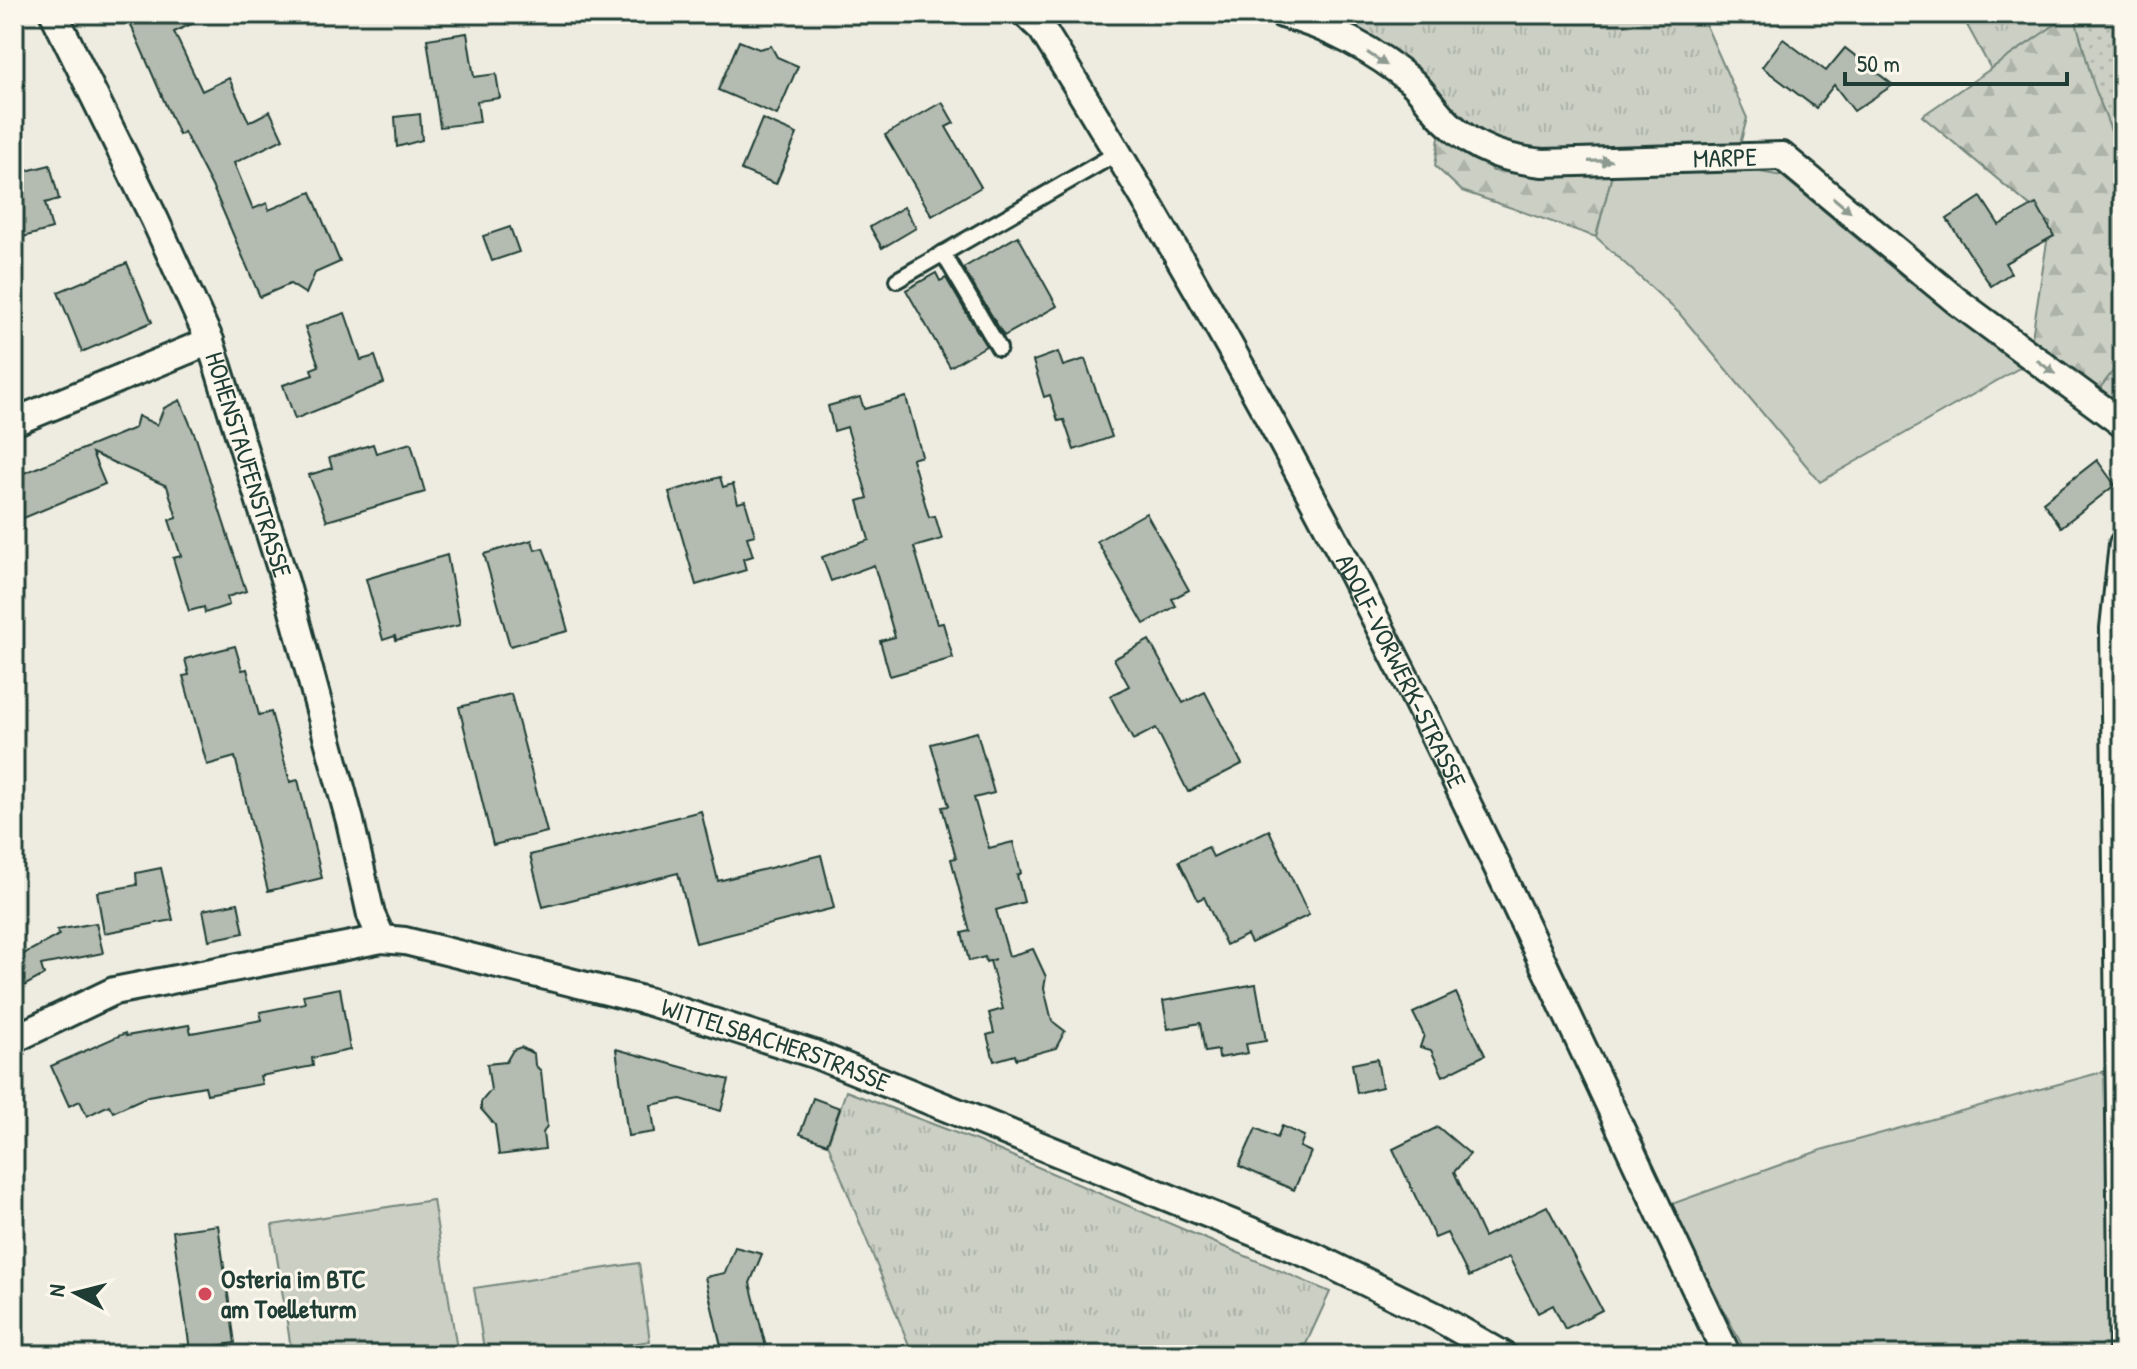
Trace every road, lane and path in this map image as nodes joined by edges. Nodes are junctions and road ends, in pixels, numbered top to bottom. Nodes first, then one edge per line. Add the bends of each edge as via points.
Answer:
1 (54, 14) edge
2 (1026, 14) edge
3 (1282, 14) edge
4 (1119, 152) junction
5 (943, 253) junction
6 (897, 280) dead end
7 (210, 341) junction
8 (999, 348) dead end
9 (14, 422) edge
10 (2123, 424) edge
11 (2123, 544) edge
12 (382, 939) junction
13 (14, 1039) edge
14 (1503, 1355) edge
15 (1727, 1355) edge
16 (2123, 1355) edge

1 - 7 street, HOHENSTAUFENSTRASSE
2 - 4 street, ADOLF-VORWERK-STRASSE via 1042,29
3 -> 10 street, MARPE via 1345,37 1412,82 1449,125 1503,159 1543,163 1782,156 1958,302
4 - 5 lane
4 - 15 street, ADOLF-VORWERK-STRASSE via 1355,580
5 - 6 lane
5 - 8 lane
7 - 9 street
7 - 12 street, HOHENSTAUFENSTRASSE via 286,585 371,915
11 - 16 street via 2114,628
12 - 13 street, WITTELSBACHERSTRASSE via 114,991
12 - 14 street, WITTELSBACHERSTRASSE via 647,1001 814,1054 1315,1257

